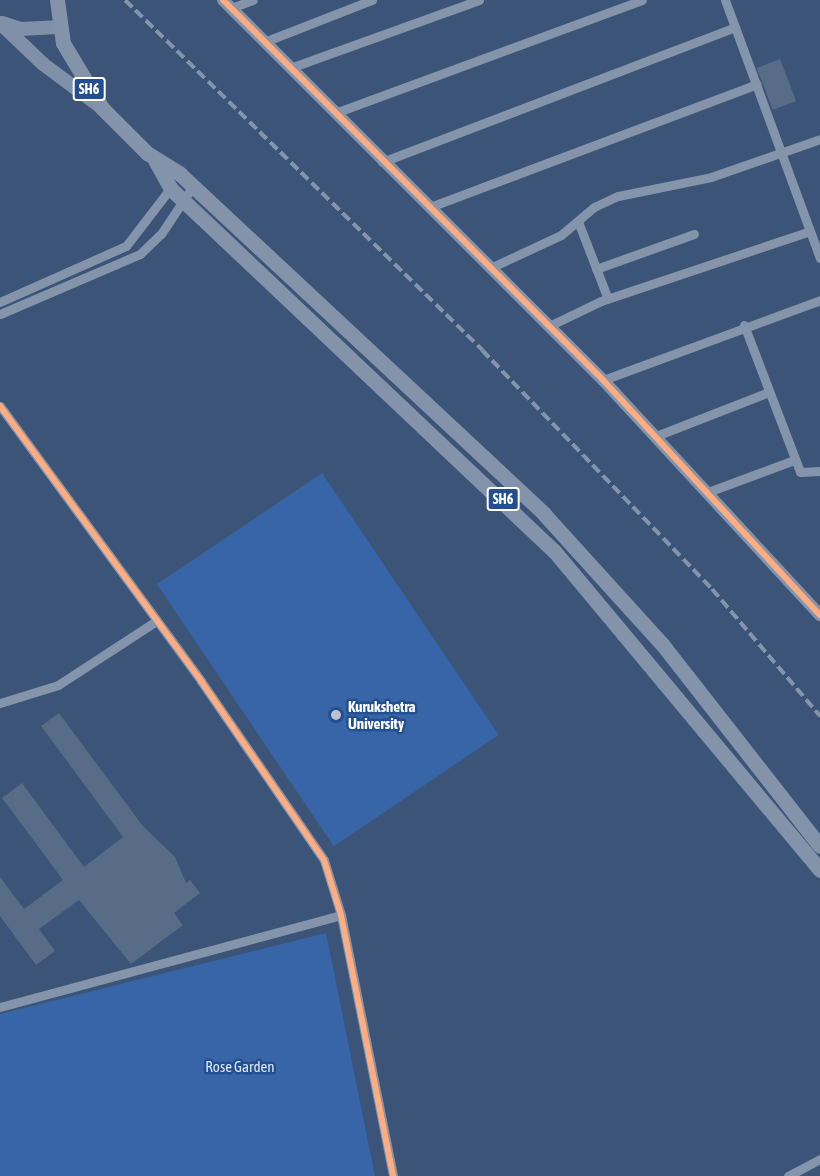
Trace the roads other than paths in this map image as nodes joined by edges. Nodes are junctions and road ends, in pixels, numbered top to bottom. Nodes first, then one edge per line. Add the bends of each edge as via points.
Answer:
1 (57, 0) edge
2 (253, 0) edge
3 (372, 0) edge
4 (479, 0) edge
5 (642, 0) edge
6 (725, 0) edge
7 (227, 4) edge
8 (0, 23) edge
9 (57, 27) junction
10 (735, 27) junction
11 (264, 42) junction
12 (290, 68) junction
13 (757, 84) junction
14 (102, 108) junction
15 (335, 113) junction
16 (820, 139) edge
17 (782, 151) junction
18 (155, 160) junction
19 (382, 162) junction
20 (180, 174) junction
21 (193, 186) junction
22 (171, 189) junction
23 (183, 201) junction
24 (430, 207) junction
25 (579, 224) junction
26 (810, 231) junction
27 (694, 234) dead end
28 (820, 258) edge
29 (490, 268) junction
30 (596, 269) junction
31 (608, 299) junction
32 (820, 300) edge
33 (0, 302) edge
34 (0, 314) edge
35 (744, 325) junction
36 (549, 326) junction
37 (603, 380) junction
38 (769, 392) junction
39 (0, 406) edge
40 (656, 436) junction
41 (794, 460) junction
42 (820, 471) edge
43 (708, 492) junction
44 (820, 615) edge
45 (156, 621) junction
46 (0, 703) edge
47 (820, 846) edge
48 (820, 870) edge
49 (341, 915) junction
50 (0, 1006) edge
51 (820, 1159) edge
52 (393, 1176) edge
53 (788, 1176) edge

1 - 9 main road, SH6
2 - 7 street
3 - 11 street
4 - 12 street
5 - 15 street
6 - 10 street
7 - 11 street
8 - 9 main road via 21,29
8 - 14 main road via 43,64
9 - 14 main road, SH6 via 76,70
10 - 13 street
10 - 19 street
11 - 12 street
12 - 15 street
13 - 17 street
13 - 24 street
14 - 18 main road, SH6
15 - 19 street
16 - 17 street
17 - 25 street via 711,177 634,190 594,207
17 - 26 street
18 - 20 main road, SH6
18 - 22 main road, SH6
19 - 24 street
20 - 21 main road, SH6
20 - 22 street
21 - 23 street
21 - 47 main road, SH6 via 544,514 662,644
22 - 23 main road, SH6
22 - 33 street via 126,246
23 - 34 street via 161,234 140,254
23 - 48 main road, SH6 via 555,552
24 - 29 street
25 - 29 street
25 - 30 street
26 - 28 street
26 - 31 street
27 - 30 street
29 - 36 street
30 - 31 street
31 - 36 street
32 - 35 street
35 - 37 street
35 - 38 street
36 - 37 street
37 - 40 street
38 - 40 street
38 - 41 street
39 - 45 street
40 - 43 street
41 - 42 street via 800,472
41 - 43 street
43 - 44 street
45 - 46 street via 58,685
45 - 49 street via 324,860
49 - 50 street
49 - 52 street
51 - 53 street

